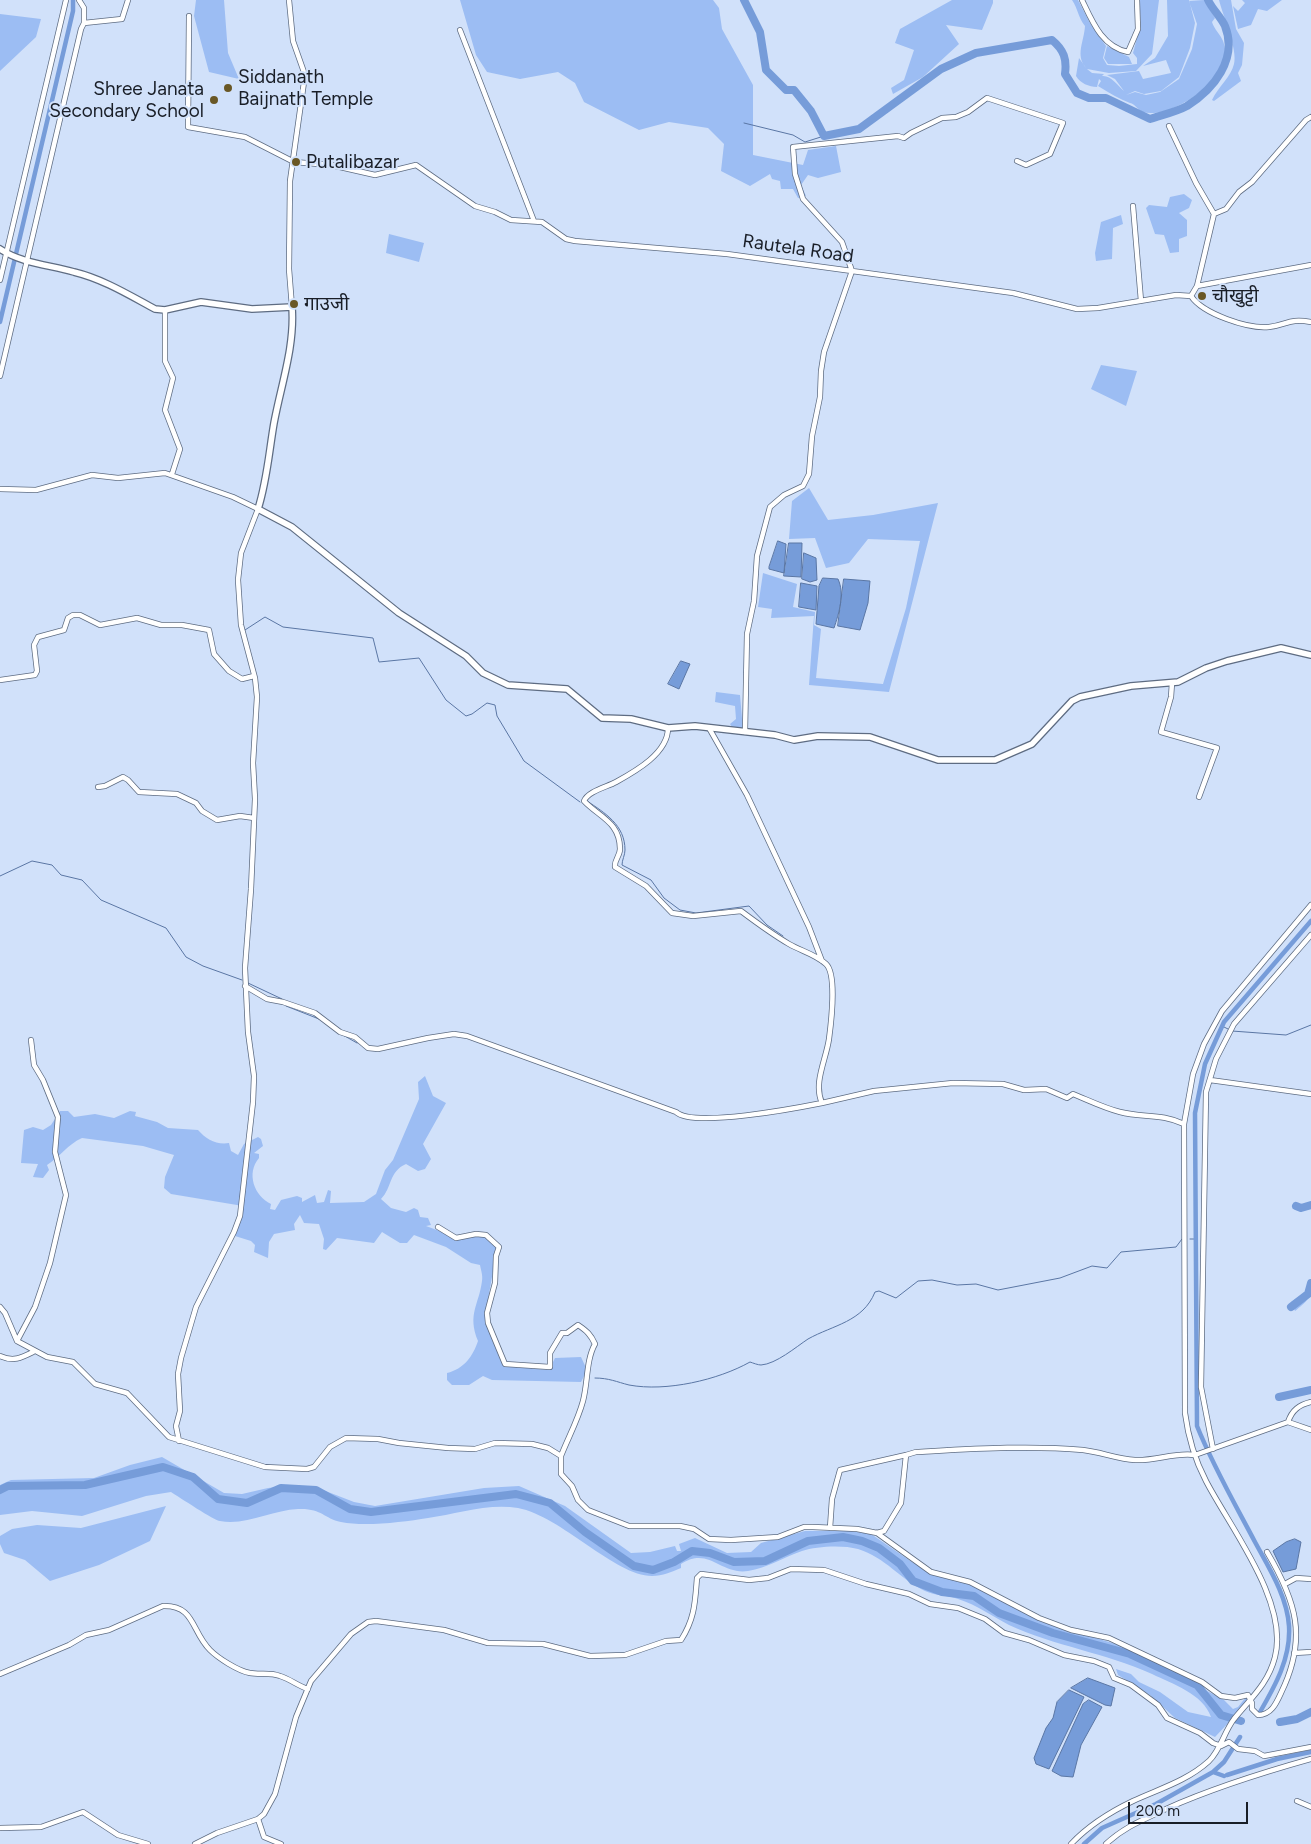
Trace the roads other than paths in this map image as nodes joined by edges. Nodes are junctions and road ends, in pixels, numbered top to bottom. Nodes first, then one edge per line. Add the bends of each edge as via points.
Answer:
1 (66, 0) edge
2 (79, 0) edge
3 (128, 0) edge
4 (289, 0) edge
5 (1082, 0) edge
6 (1137, 0) edge
7 (189, 16) dead end
8 (84, 24) junction
9 (460, 30) dead end
10 (1311, 117) edge
11 (1169, 126) dead end
12 (1017, 160) dead end
13 (294, 162) junction
14 (1133, 206) dead end
15 (1214, 214) junction
16 (534, 221) junction
17 (0, 249) edge
18 (8, 254) junction
19 (25, 259) junction
20 (1311, 265) edge
21 (852, 271) junction
22 (0, 280) edge
23 (1197, 286) junction
24 (1191, 296) junction
25 (1141, 301) junction
26 (292, 307) junction
27 (165, 310) junction
28 (1311, 322) edge
29 (0, 376) edge
30 (172, 474) junction
31 (0, 489) edge
32 (258, 509) junction
33 (1311, 655) edge
34 (254, 676) junction
35 (0, 680) edge
36 (1172, 683) junction
37 (668, 728) junction
38 (709, 728) junction
39 (745, 732) junction
40 (98, 787) dead end
41 (1199, 797) dead end
42 (254, 818) junction
43 (1311, 905) edge
44 (1311, 935) edge
45 (822, 962) junction
46 (245, 986) junction
47 (31, 1040) dead end
48 (1210, 1080) junction
49 (1311, 1094) edge
50 (822, 1103) junction
51 (1184, 1124) junction
52 (438, 1227) dead end
53 (0, 1307) edge
54 (17, 1341) junction
55 (33, 1352) junction
56 (0, 1356) edge
57 (1311, 1402) edge
58 (1288, 1422) junction
59 (1311, 1430) edge
60 (179, 1442) junction
61 (1210, 1450) junction
62 (1197, 1454) junction
63 (906, 1455) junction
64 (561, 1456) junction
65 (830, 1528) junction
66 (877, 1533) junction
67 (1267, 1552) dead end
68 (1311, 1579) edge
69 (1286, 1584) junction
70 (1311, 1652) edge
71 (1294, 1653) junction
72 (0, 1674) edge
73 (308, 1689) junction
74 (1252, 1701) junction
75 (1220, 1746) junction
76 (1311, 1747) edge
77 (1311, 1759) edge
78 (1297, 1801) dead end
79 (1311, 1807) edge
80 (258, 1819) junction
81 (0, 1828) edge
82 (148, 1844) edge
83 (196, 1844) edge
84 (280, 1844) edge
85 (1071, 1844) edge
86 (1106, 1844) edge

1 - 18 street
2 - 8 street via 84,8
3 - 8 street via 122,19
4 - 13 street via 293,41 305,75
5 - 6 street via 1104,40 1128,52 1138,29
7 - 13 street via 188,127 244,137
8 - 19 street via 80,29
9 - 16 street
10 - 15 street via 1226,209
11 - 15 street
12 - 21 street via 1026,165 1050,154 1064,123 994,98 987,98 968,112 942,118 904,138 793,147 795,174 803,199 842,242
13 - 16 street, Rautela Road via 331,165 375,175 416,165 475,206 511,220
13 - 26 street via 289,207
14 - 25 street
15 - 23 street
16 - 21 street, Rautela Road via 542,222 566,239 582,242 726,254
17 - 18 street
18 - 19 street
18 - 22 street
19 - 27 street via 92,277 155,309
19 - 29 street
20 - 23 street
21 - 25 street, Rautela Road via 1013,293 1078,309
21 - 39 street via 824,352 808,474 803,486 784,495 770,507 757,556 754,601 747,634
23 - 24 street
24 - 25 street, Rautela Road
24 - 28 street via 1205,309 1228,319 1255,325 1269,327 1289,320
26 - 27 street via 252,309 201,302
26 - 32 street via 292,342
27 - 30 street via 165,362 173,378 165,410 180,449
30 - 31 street via 118,478 92,475 45,489
30 - 32 street
32 - 34 street via 241,553 238,580 241,625
32 - 37 street via 292,526 399,613 466,656 483,673 508,685 567,689 602,718 631,719
33 - 36 street via 1281,648 1227,661
34 - 35 street via 242,679 229,670 214,654 209,630 162,625 137,618 100,625 73,615 68,618 64,630 38,637 34,645 37,671 34,675
34 - 42 street via 257,697
36 - 39 street via 1132,686 1080,697 1032,744 995,760 938,760 870,737 818,736 794,740
36 - 41 street via 1162,732 1217,748
37 - 38 street
37 - 45 street via 666,742 657,752 617,782 584,798 586,804 613,825 618,836 620,851 615,868 646,886 672,913 693,916 741,911 790,945
38 - 39 street
38 - 45 street via 747,795
40 - 42 street via 123,777 139,792 177,794 196,803 217,820 240,816
42 - 46 street
43 - 51 street via 1222,1011 1204,1044 1193,1074
44 - 48 street via 1234,1024 1216,1059
45 - 50 street via 831,971 832,984 829,1041 819,1084
46 - 50 street via 267,999 323,1017 340,1032 355,1037 368,1048 378,1049 454,1034 466,1036 574,1073 676,1112 681,1117 755,1115
46 - 60 street via 254,1076 240,1216 196,1306 181,1358 178,1374 180,1411 176,1426
47 - 54 street via 34,1065 58,1117 55,1152 66,1195 50,1263 35,1306
48 - 49 street
48 - 61 street via 1206,1092 1201,1386
50 - 51 street via 874,1091 953,1083 1003,1084 1024,1090 1046,1089 1067,1098 1073,1094 1119,1112 1155,1115
51 - 62 street via 1185,1413 1188,1434
52 - 64 street via 456,1238 486,1235 499,1247 487,1313 489,1328 505,1364 550,1367 550,1353 562,1333 578,1326 592,1337 595,1344 589,1354 583,1399
53 - 54 street
54 - 55 street
55 - 56 street via 20,1359
55 - 60 street via 73,1362 95,1384 127,1393 160,1429
57 - 58 street via 1292,1412
58 - 59 street
58 - 61 street
60 - 64 street via 265,1467 286,1469 314,1467 330,1447 346,1438 448,1448 475,1448 495,1443 532,1444
61 - 62 street
62 - 63 street via 1138,1460 1086,1450 983,1448
62 - 74 street via 1205,1479 1269,1593 1275,1615 1276,1654 1260,1691
63 - 65 street via 840,1470 832,1498
63 - 66 street via 901,1503 884,1531
64 - 65 street via 561,1474 572,1486 578,1500 588,1510 628,1526 680,1526 694,1529 709,1539 732,1540 778,1537 804,1527
65 - 66 street
66 - 74 street via 931,1572 970,1582 1039,1618 1071,1630 1109,1638 1202,1682 1221,1696 1235,1698 1248,1695
67 - 69 street
68 - 69 street via 1296,1578
69 - 71 street via 1294,1613
70 - 71 street
71 - 74 street via 1284,1687 1273,1709 1258,1715 1252,1710
72 - 73 street via 86,1635 109,1630 172,1605 184,1611 211,1651 238,1668 251,1674 281,1676
73 - 75 street via 341,1646 368,1622 444,1630 488,1642 543,1644 590,1656 625,1655 660,1642 682,1640 694,1613 697,1578 701,1574 749,1580 808,1568 909,1594 930,1604 958,1608 985,1619 1004,1633 1109,1667 1114,1678 1131,1685 1158,1705 1167,1718
73 - 80 street via 296,1717 275,1794
74 - 75 street via 1234,1719
75 - 76 street via 1229,1742 1236,1748 1271,1756
75 - 85 street via 1196,1773 1131,1802 1093,1824
77 - 86 street via 1224,1785 1190,1799 1120,1830
78 - 79 street
80 - 83 street
80 - 84 street via 264,1837
81 - 82 street via 41,1827 83,1812 118,1835

